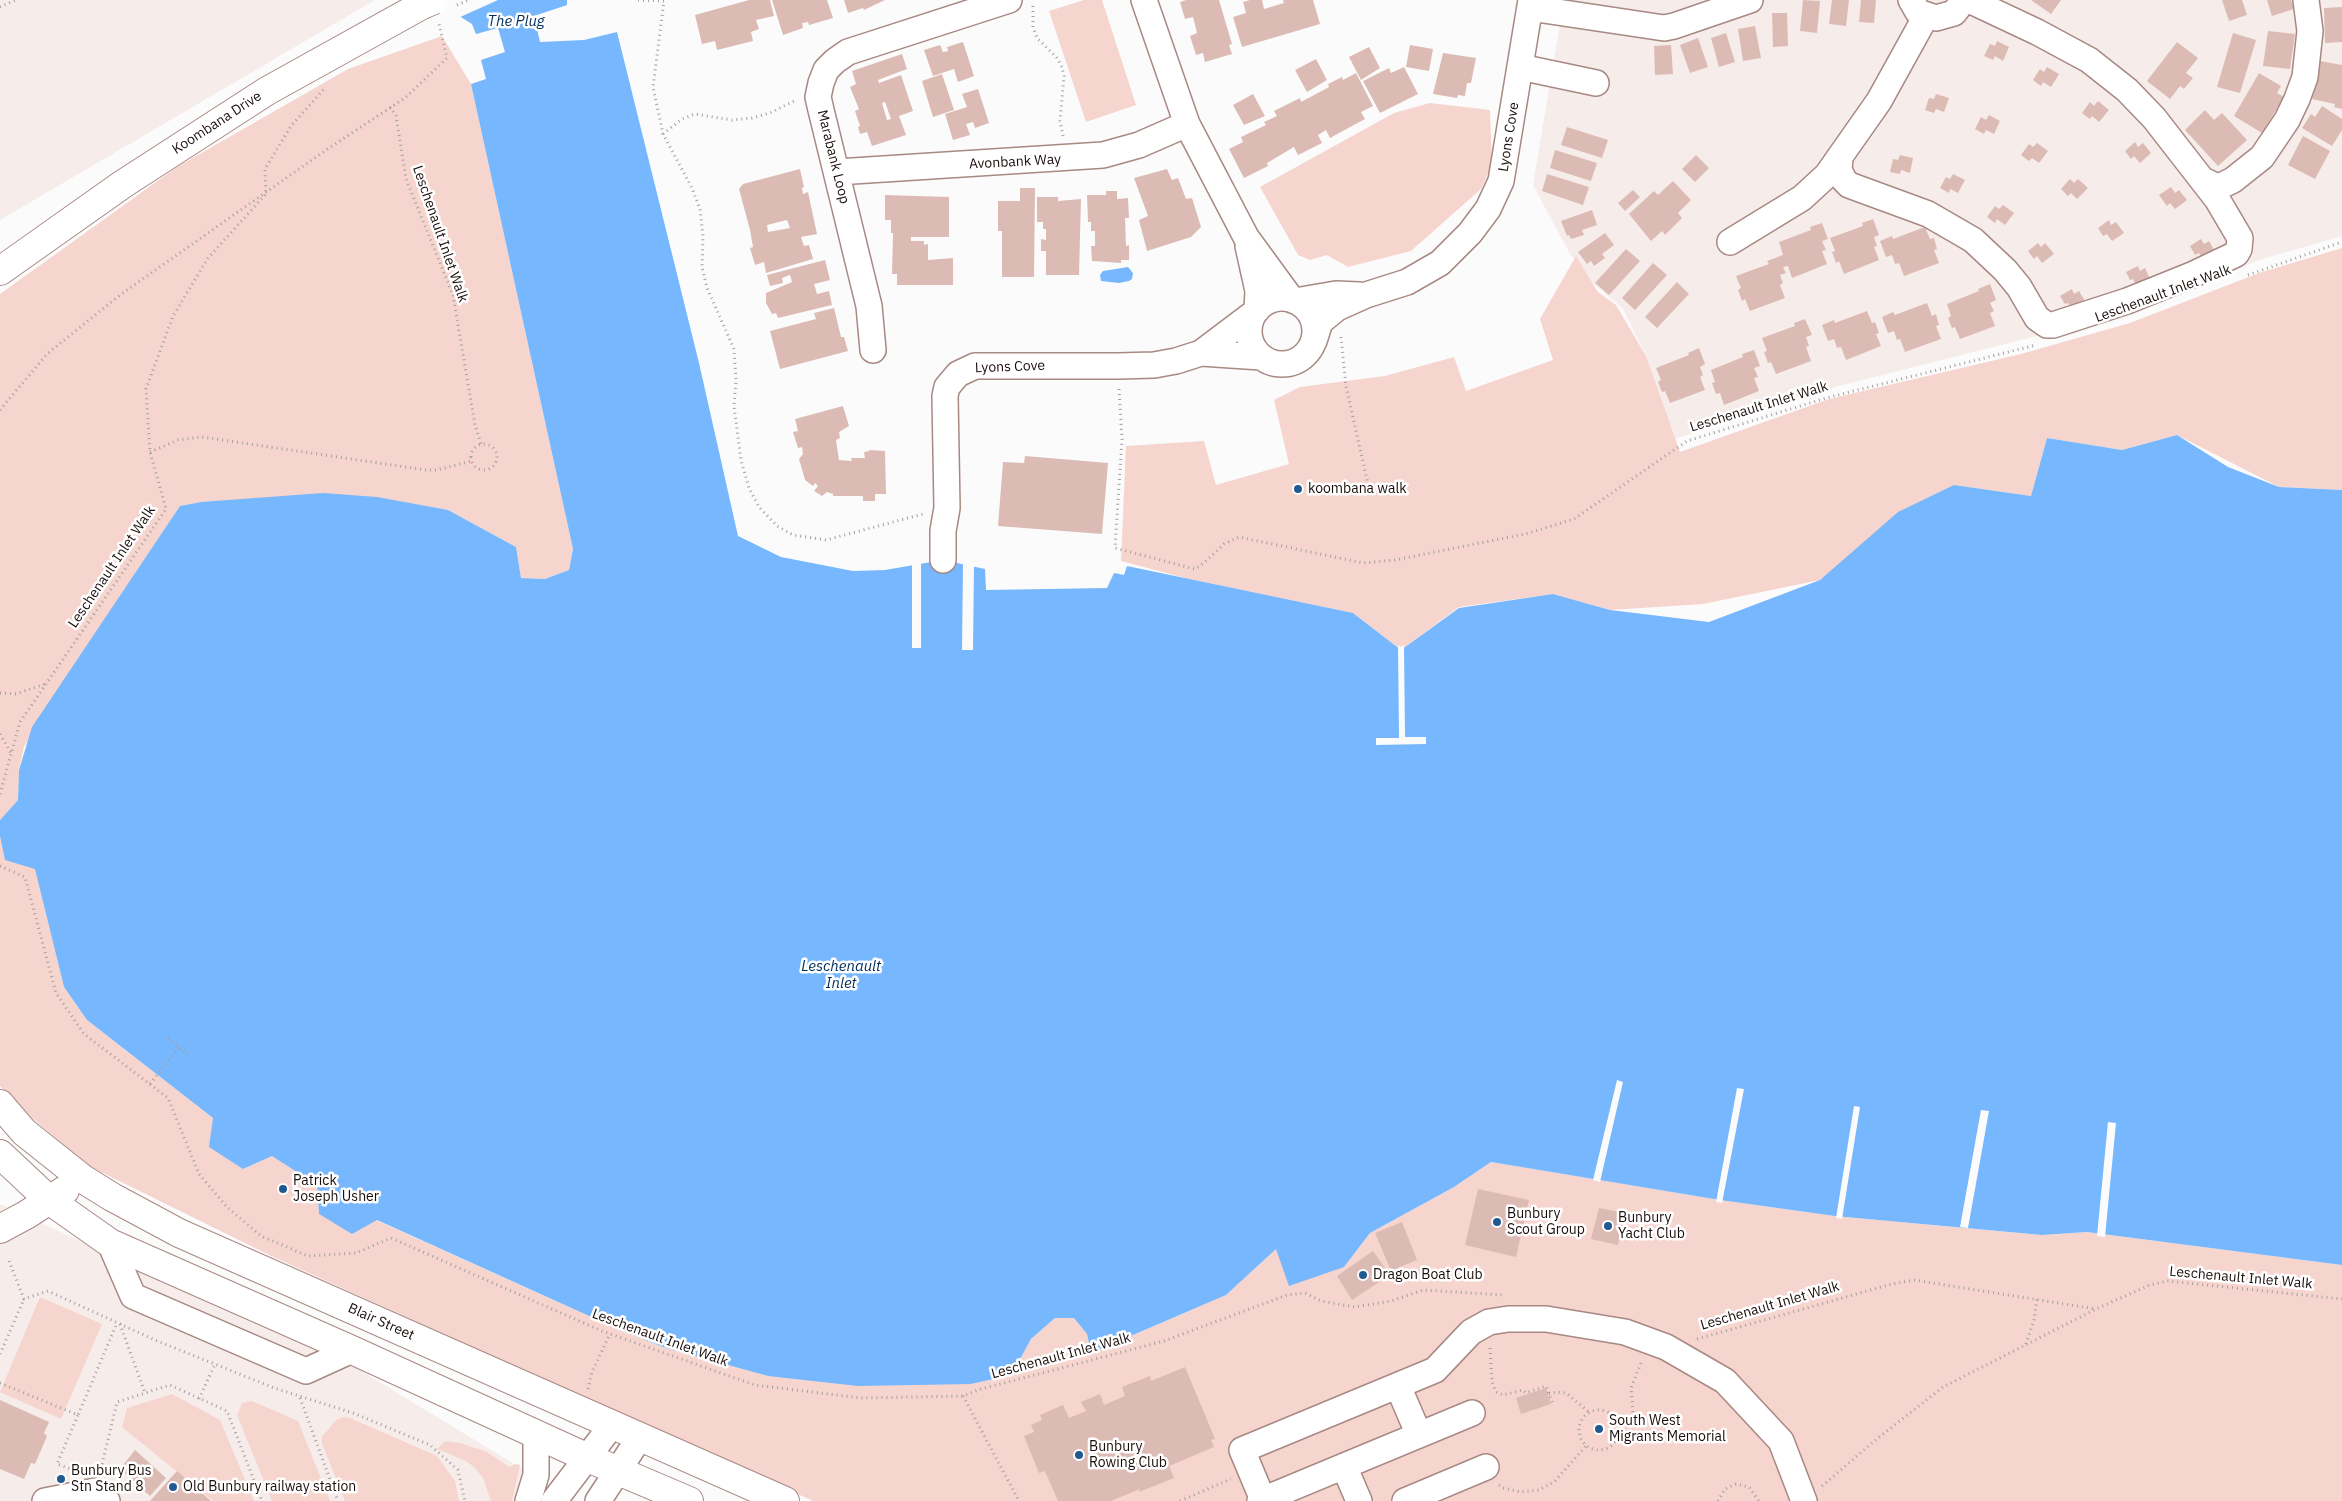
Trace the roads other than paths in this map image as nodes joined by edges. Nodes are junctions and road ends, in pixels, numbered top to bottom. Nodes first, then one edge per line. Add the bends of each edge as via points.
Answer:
1 (1009, 0) edge
2 (1144, 0) edge
3 (1688, 0) edge
4 (1750, 0) edge
5 (1964, 0) edge
6 (1969, 0) edge
7 (2306, 0) edge
8 (1530, 4) edge
9 (431, 7) edge
10 (1918, 8) edge
11 (1711, 14) junction
12 (1520, 67) junction
13 (1596, 83) dead end
14 (1187, 124) junction
15 (1840, 158) junction
16 (837, 172) junction
17 (2205, 181) junction
18 (1246, 237) junction
19 (1730, 242) dead end
20 (3, 268) edge
21 (1366, 295) junction
22 (1294, 301) junction
23 (1256, 312) junction
24 (1314, 341) junction
25 (873, 350) dead end
26 (1201, 353) junction
27 (1261, 357) junction
28 (943, 560) dead end
29 (0, 1104) edge
30 (0, 1154) edge
31 (82, 1178) junction
32 (49, 1200) junction
33 (0, 1229) edge
34 (110, 1243) junction
35 (352, 1350) junction
36 (1398, 1386) junction
37 (1472, 1414) dead end
38 (612, 1424) junction
39 (536, 1435) junction
40 (1419, 1435) junction
41 (640, 1437) junction
42 (588, 1458) junction
43 (1344, 1466) junction
44 (1486, 1467) road end
45 (617, 1471) junction
46 (98, 1487) edge
47 (1812, 1494) edge
48 (1261, 1500) edge
49 (45, 1501) edge
50 (528, 1501) edge
51 (554, 1501) edge
52 (598, 1501) edge
53 (689, 1501) edge
54 (786, 1501) edge
55 (1359, 1501) edge
56 (1405, 1501) edge

1 - 16 street, Marabank Loop via 848,52 835,60 826,70 818,97
2 - 14 street
3 - 11 street via 1697,12
4 - 11 street
5 - 10 street via 1954,13 1945,17
6 - 17 street via 2089,60 2128,90
7 - 17 street via 2310,31 2307,62 2297,99 2286,120 2262,157 2233,180 2221,186
8 - 11 street via 1654,28 1674,26
8 - 12 street, Lyons Cove
9 - 20 main road, Koombana Drive via 267,91 123,184
10 - 15 street via 1879,101
12 - 13 street
12 - 21 street, Lyons Cove via 1501,181 1488,209 1440,263 1408,282
14 - 16 street, Avonbank Way via 1120,152 1068,159
14 - 18 street
15 - 17 street via 1838,170 1849,184 1928,214 1973,240 2005,270 2037,318 2046,325 2127,301 2236,254 2240,238
15 - 19 street via 1828,175 1802,198
16 - 25 street, Marabank Loop via 869,306
18 - 22 street
18 - 23 street via 1258,291
21 - 22 street, Lyons Cove via 1336,294
21 - 24 street, Lyons Cove via 1337,308 1320,322
22 - 23 street via 1277,298
22 - 24 street via 1310,313
23 - 26 street, Lyons Cove
23 - 27 street via 1248,332 1254,350
24 - 27 street via 1301,358 1292,363 1270,362
26 - 27 street, Lyons Cove
26 - 28 street, Lyons Cove via 1154,365 974,366 958,374 944,396 947,508
29 - 31 main road, Blair Street via 24,1132
30 - 32 main road
31 - 32 main road
31 - 38 main road, Blair Street via 179,1233
32 - 33 main road
32 - 34 main road
34 - 35 main road
34 - 35 street via 133,1296 306,1371
35 - 39 main road
36 - 40 street
36 - 47 street via 1435,1370 1472,1332 1489,1322 1546,1319 1625,1332 1666,1346 1725,1381 1781,1441
36 - 48 street via 1242,1450
37 - 40 street
38 - 41 main road, Blair Street
38 - 42 street
39 - 42 main road
39 - 50 street via 536,1475
40 - 43 street
41 - 45 street
41 - 54 main road, Blair Street
42 - 45 main road
42 - 51 street
43 - 48 street
43 - 55 street
44 - 56 street
45 - 52 street
45 - 53 main road
46 - 49 street

